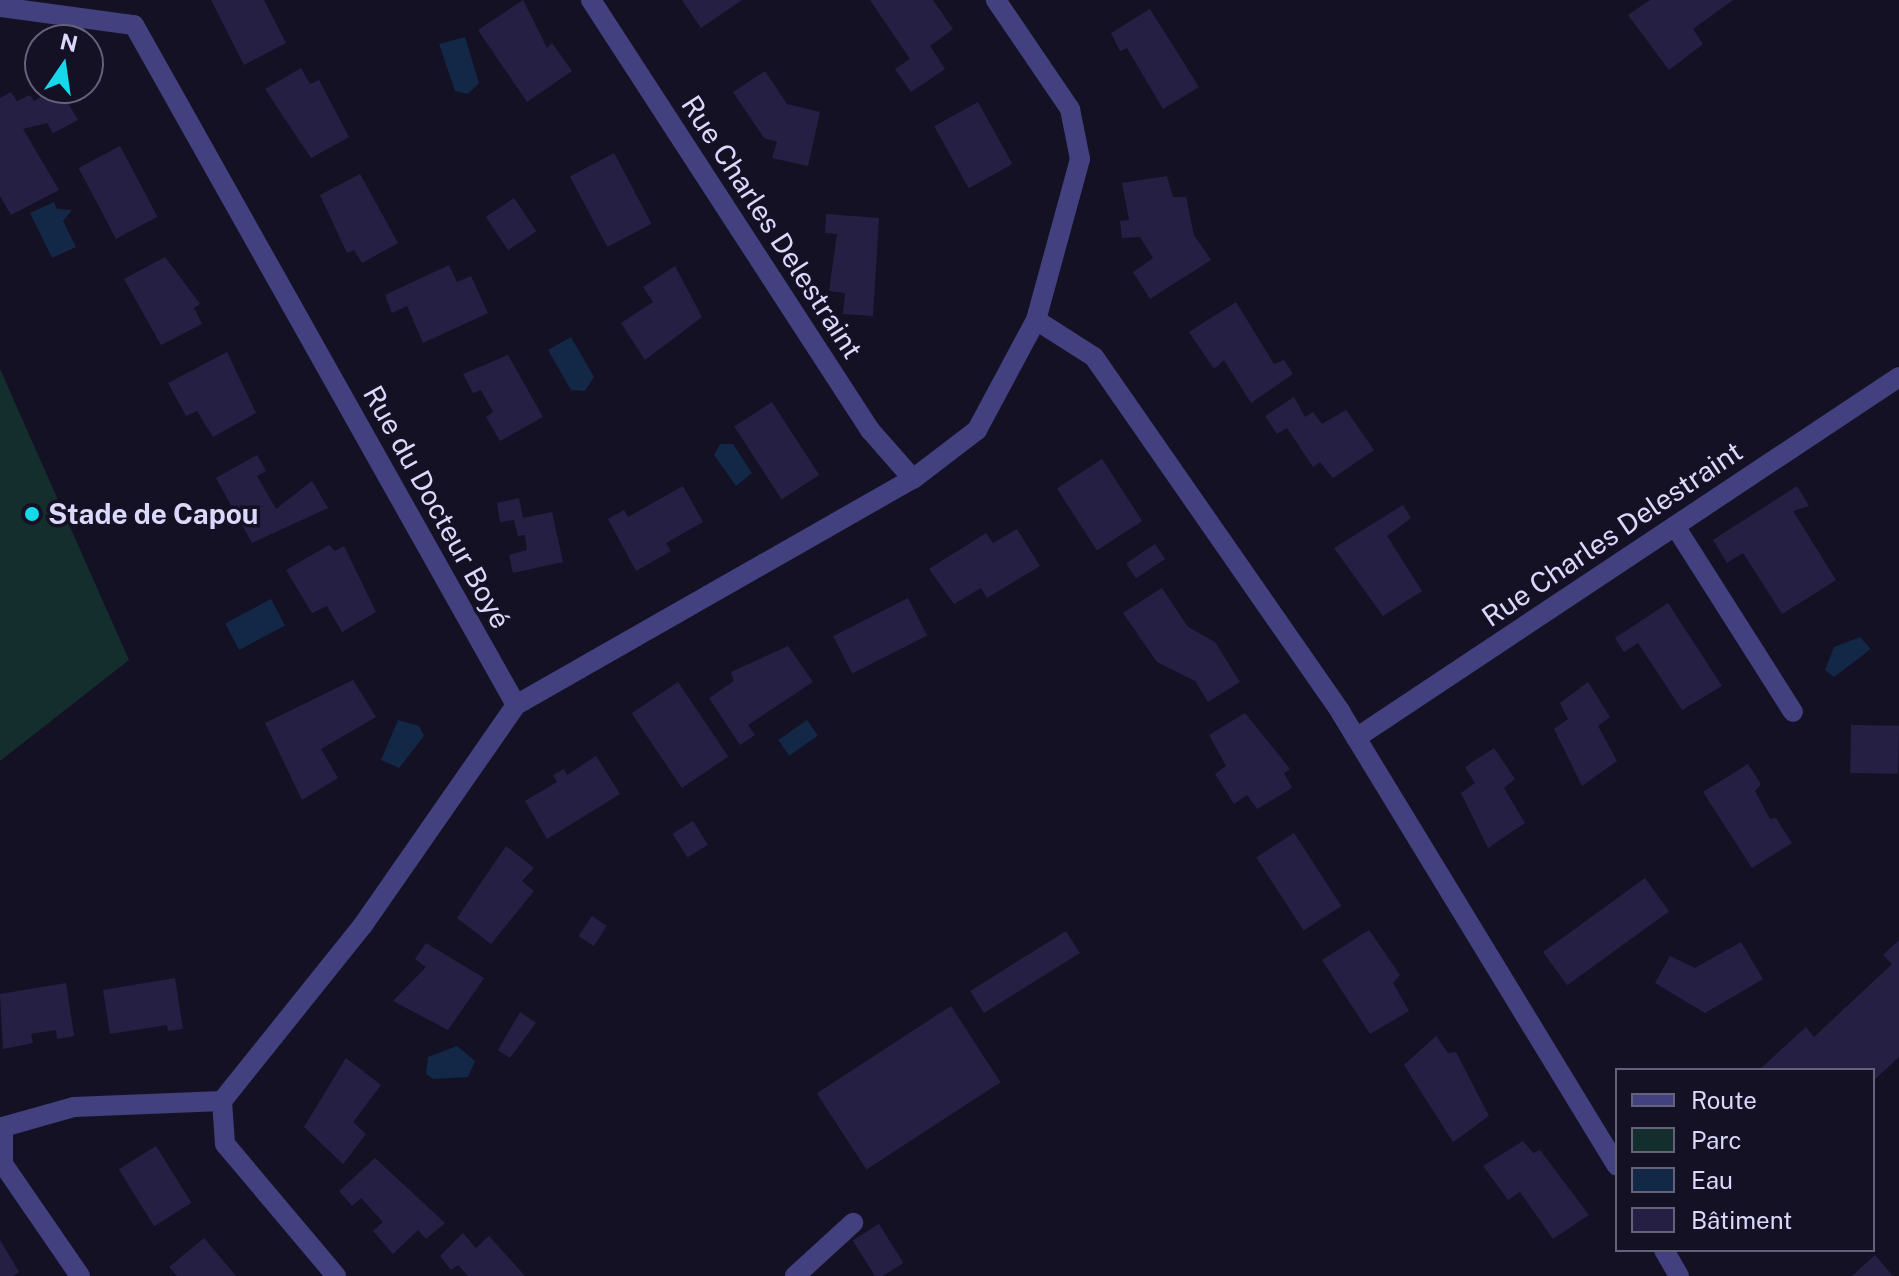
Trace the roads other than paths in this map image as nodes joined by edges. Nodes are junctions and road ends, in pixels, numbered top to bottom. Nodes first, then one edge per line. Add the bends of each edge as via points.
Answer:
1 (591, 0) edge
2 (996, 0) edge
3 (0, 7) edge
4 (1036, 320) junction
5 (1899, 377) edge
6 (913, 479) junction
7 (1675, 526) junction
8 (516, 705) junction
9 (1793, 712) dead end
10 (1356, 738) junction
11 (222, 1101) junction
12 (1615, 1163) edge
13 (853, 1223) dead end
14 (1665, 1252) edge
15 (80, 1276) edge
16 (336, 1276) edge
17 (795, 1276) edge
18 (1679, 1276) edge

1 - 6 street, Rue Charles Delestraint via 870,430
2 - 4 street via 1070,109 1080,159
3 - 8 street, Rue du Docteur Boyé via 134,25
4 - 6 street via 977,430
4 - 10 street via 1094,357
5 - 7 street, Rue Charles Delestraint
6 - 8 street
7 - 9 street
7 - 10 street, Rue Charles Delestraint
8 - 11 street via 363,925
10 - 12 street
11 - 15 street via 74,1107 3,1127 3,1164
11 - 16 street via 225,1144
13 - 17 street
14 - 18 street

